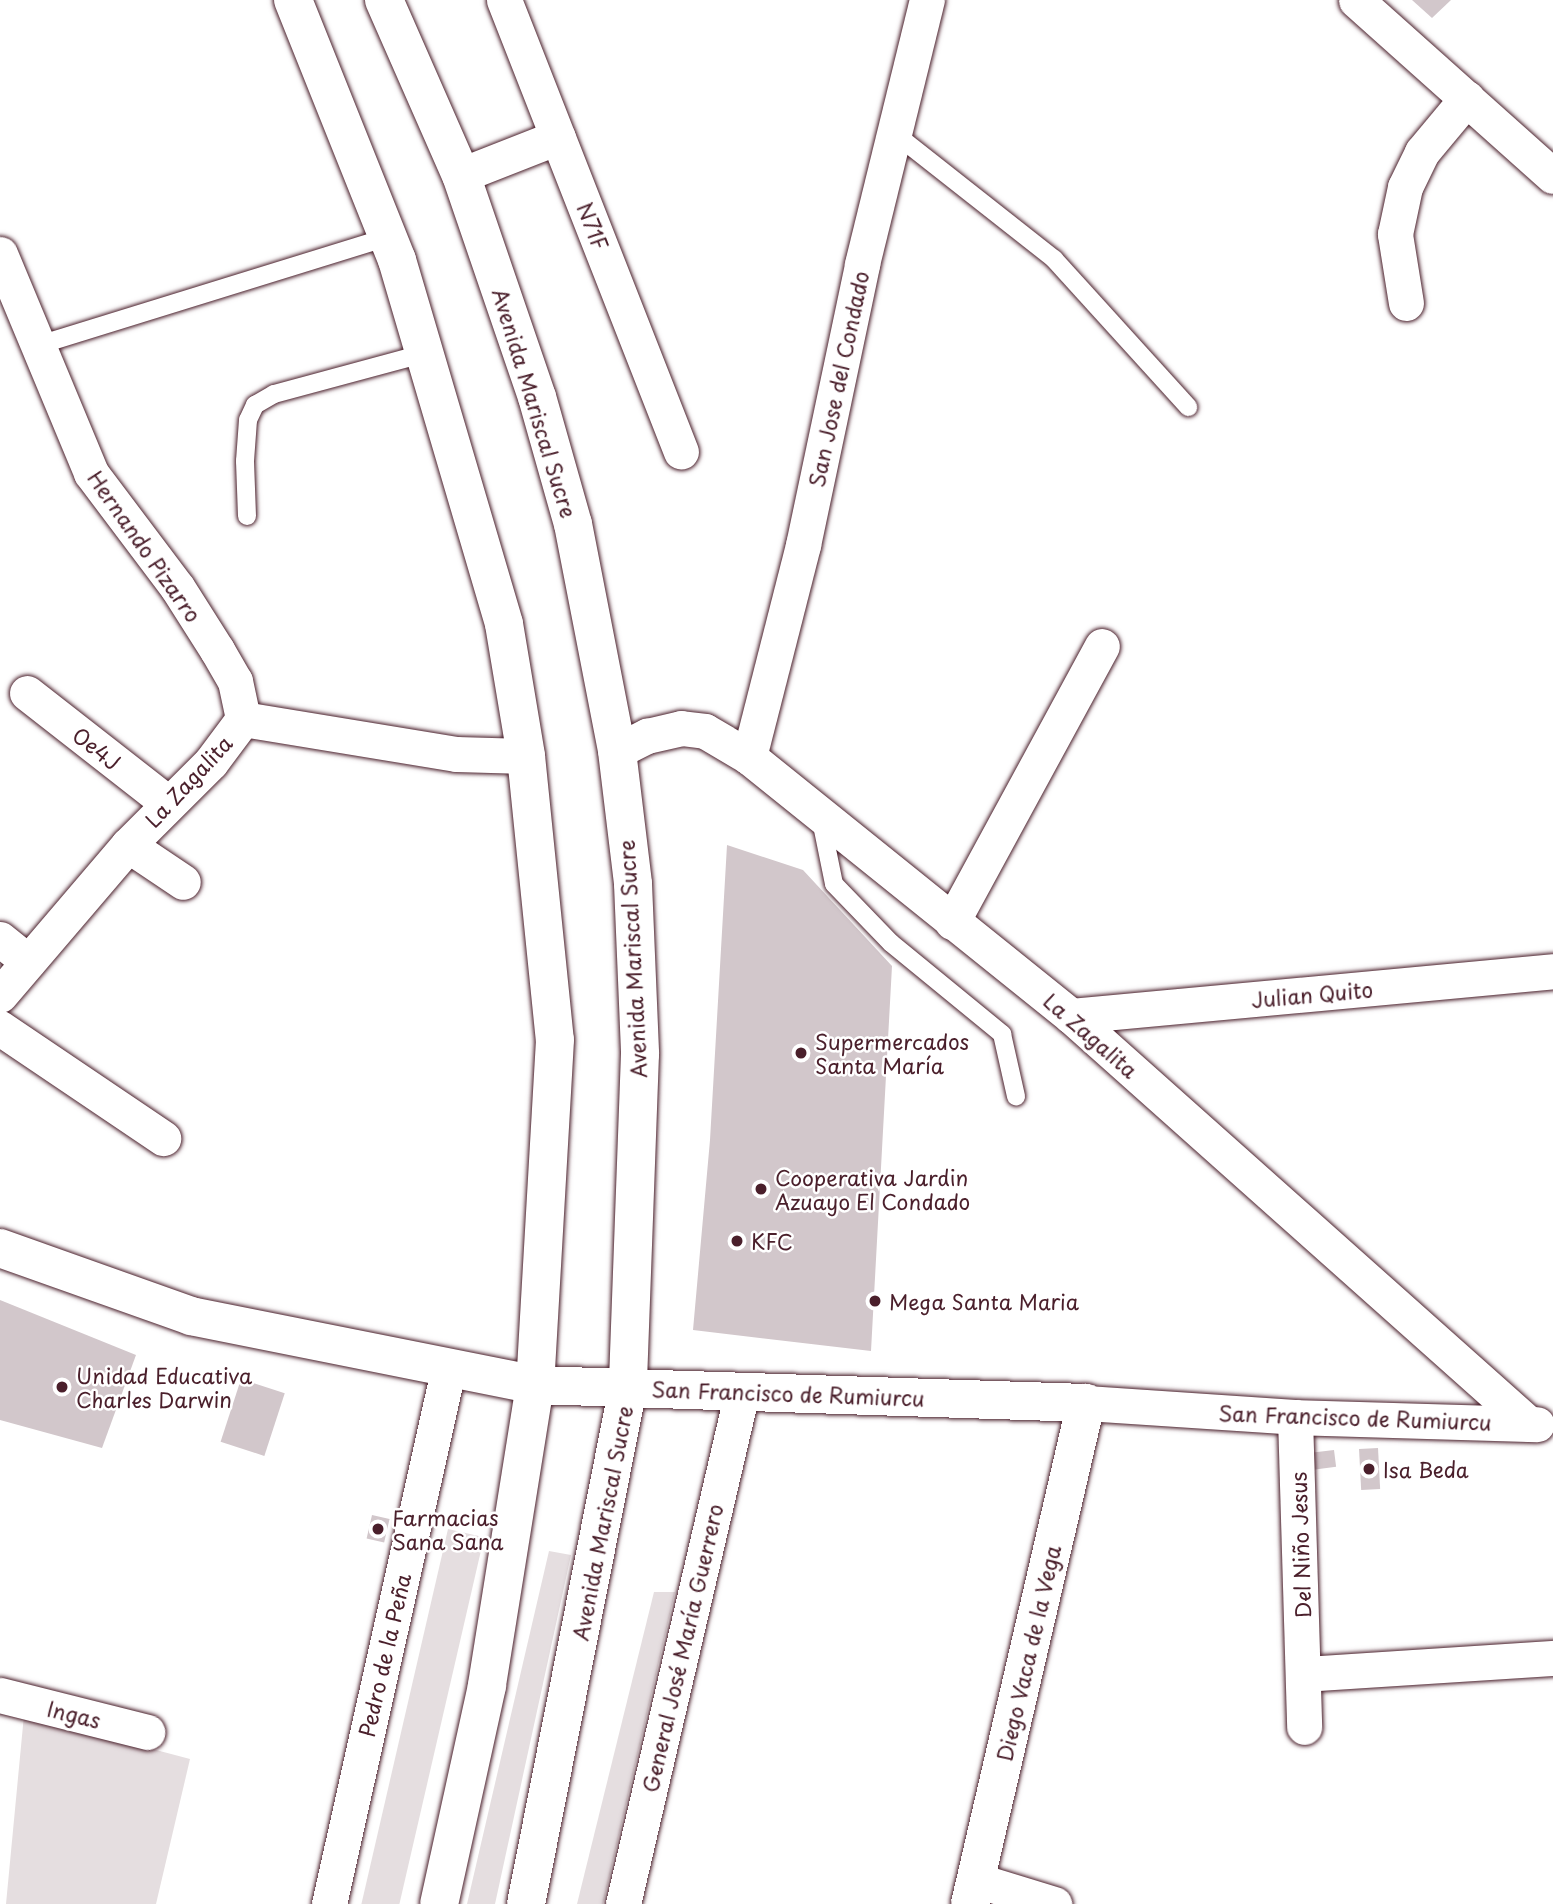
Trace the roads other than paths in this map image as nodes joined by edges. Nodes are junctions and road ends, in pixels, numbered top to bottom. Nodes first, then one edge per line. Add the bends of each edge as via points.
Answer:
1 (293, 0) edge
2 (384, 0) edge
3 (504, 0) edge
4 (927, 0) edge
5 (1361, 1) edge
6 (1467, 98) junction
7 (894, 133) junction
8 (558, 137) junction
9 (461, 175) junction
10 (1553, 176) edge
11 (388, 237) junction
12 (0, 254) edge
13 (1406, 303) dead end
14 (36, 346) junction
15 (426, 353) junction
16 (1188, 407) dead end
17 (681, 452) dead end
18 (247, 516) dead end
19 (1102, 646) dead end
20 (27, 693) dead end
21 (243, 719) junction
22 (617, 751) junction
23 (526, 756) junction
24 (749, 757) junction
25 (168, 803) junction
26 (819, 813) junction
27 (128, 845) junction
28 (183, 882) dead end
29 (952, 922) junction
30 (0, 939) edge
31 (28, 962) junction
32 (1553, 971) edge
33 (0, 995) edge
34 (1072, 1016) junction
35 (0, 1028) edge
36 (1016, 1096) dead end
37 (163, 1138) dead end
38 (0, 1248) edge
39 (449, 1366) junction
40 (535, 1385) junction
41 (628, 1387) junction
42 (742, 1392) junction
43 (1086, 1403) junction
44 (1295, 1417) junction
45 (1541, 1424) edge
46 (1553, 1657) edge
47 (1304, 1674) junction
48 (0, 1695) edge
49 (1304, 1727) dead end
50 (148, 1732) dead end
51 (973, 1892) edge
52 (329, 1904) edge
53 (439, 1904) edge
54 (526, 1904) edge
55 (623, 1904) edge
56 (1054, 1904) edge

1 - 11 main road
2 - 9 main road, Avenida Mariscal Sucre
3 - 8 street, N71F
4 - 7 street, San Jose del Condado
5 - 6 street
6 - 10 street
6 - 13 street via 1422,152 1405,187 1395,234
7 - 16 lane via 1054,260
7 - 24 street, San Jose del Condado via 803,545
8 - 9 street
8 - 17 street, N71F
9 - 22 main road, Avenida Mariscal Sucre via 537,397 573,524
11 - 14 lane
11 - 15 main road
12 - 14 street, Hernando Pizarro
14 - 21 street, Hernando Pizarro via 91,473 177,587 217,650 235,681
15 - 18 lane via 274,394 255,405 248,420 246,447
15 - 23 main road via 504,624
19 - 29 street
20 - 25 street, Oe4J
21 - 23 street, La Zagalita via 456,754
21 - 25 street, La Zagalita via 211,762
22 - 24 street, La Zagalita via 681,728 705,731
22 - 41 main road, Avenida Mariscal Sucre via 633,884 640,1054
23 - 40 main road via 555,1040
24 - 26 street, La Zagalita
25 - 27 street, La Zagalita
26 - 29 street, La Zagalita
26 - 36 lane via 835,884 891,943 1002,1034
27 - 28 street
27 - 31 street, La Zagalita
29 - 34 street, La Zagalita
30 - 31 street
31 - 33 street, La Zagalita
32 - 34 street, Julian Quito
34 - 45 street, La Zagalita
35 - 37 street
38 - 39 main road, San Francisco de Rumiurcu via 191,1317
39 - 40 main road, San Francisco de Rumiurcu
39 - 52 street, Pedro de la Peña
40 - 41 main road, San Francisco de Rumiurcu
40 - 53 main road via 487,1686
41 - 42 main road, San Francisco de Rumiurcu
41 - 54 main road, Avenida Mariscal Sucre
42 - 43 main road, San Francisco de Rumiurcu
42 - 55 street, General José María Guerrero
43 - 44 street, San Francisco de Rumiurcu
43 - 51 main road, Diego Vaca de la Vega
44 - 45 street, San Francisco de Rumiurcu
44 - 47 street, Del Niño Jesus
46 - 47 street
47 - 49 street, Del Niño Jesus
48 - 50 street, Ingas
51 - 56 street

